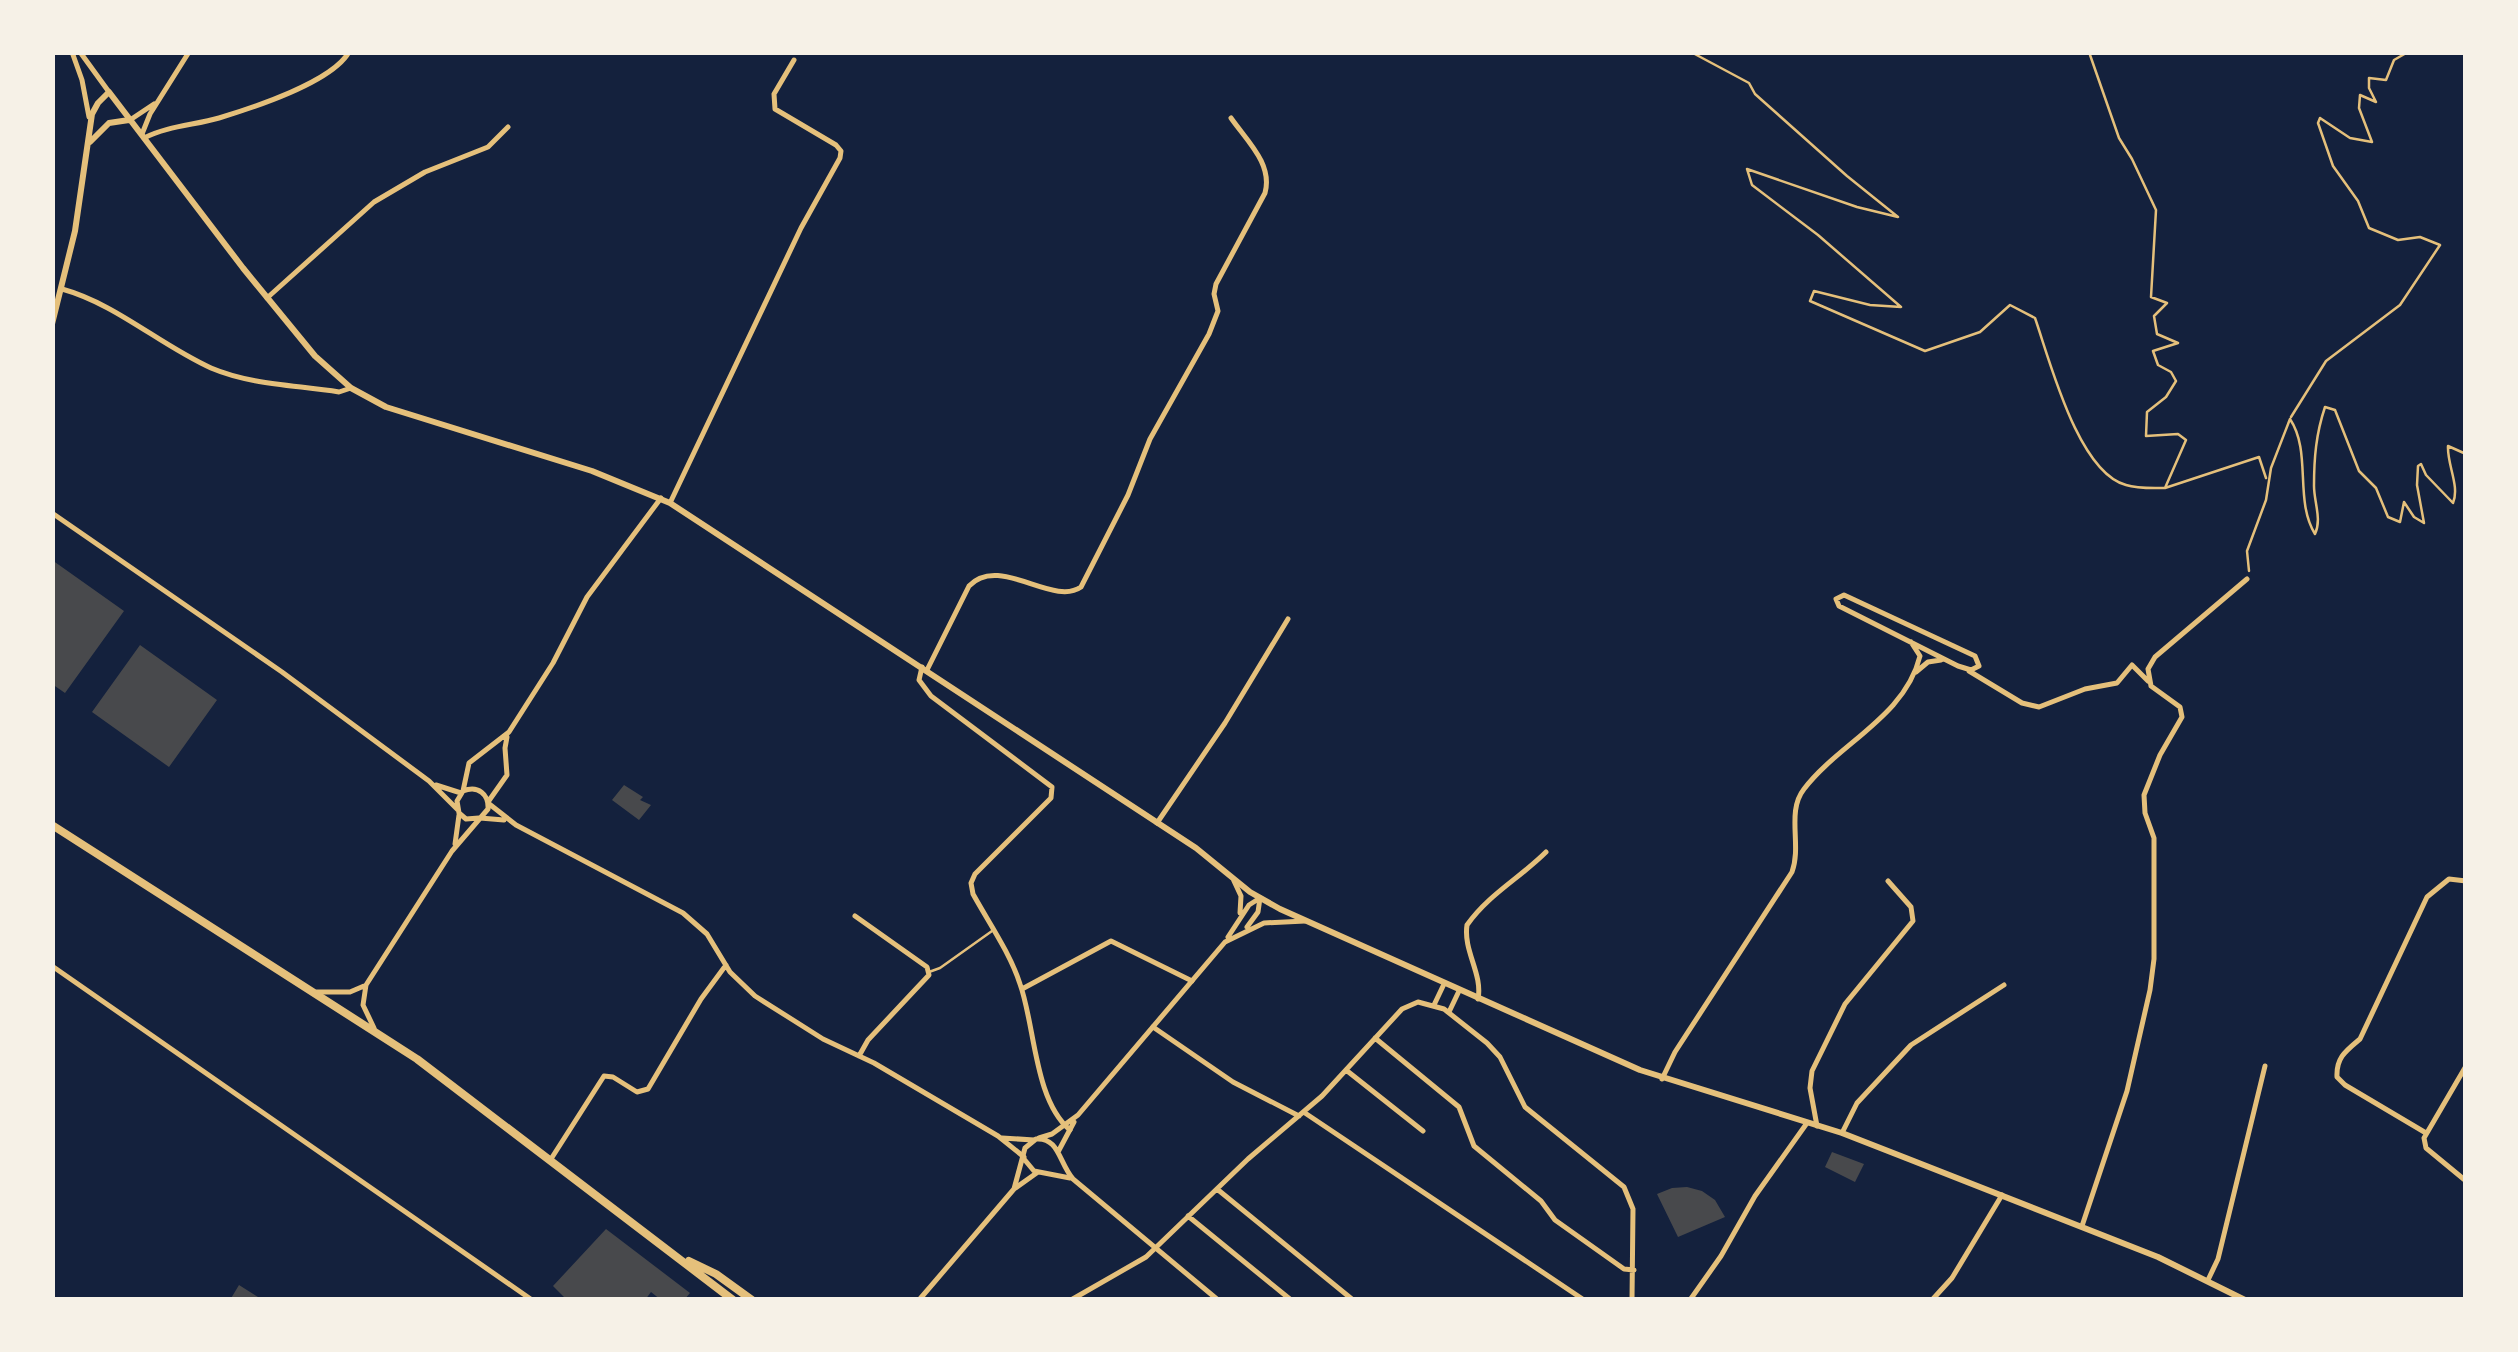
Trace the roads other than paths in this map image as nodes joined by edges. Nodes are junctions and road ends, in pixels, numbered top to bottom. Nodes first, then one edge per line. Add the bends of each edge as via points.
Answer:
1 (76, 52) edge
2 (190, 52) edge
3 (348, 52) edge
4 (794, 60) dead end
5 (110, 92) junction
6 (145, 116) junction
7 (1231, 118) dead end
8 (133, 123) junction
9 (508, 126) dead end
10 (91, 128) junction
11 (143, 136) junction
12 (90, 143) junction
13 (62, 289) junction
14 (267, 298) junction
15 (52, 324) edge
16 (351, 388) junction
17 (661, 498) junction
18 (670, 503) junction
19 (52, 514) edge
20 (2247, 579) road end
21 (1288, 619) dead end
22 (1911, 642) junction
23 (1947, 660) junction
24 (1979, 666) junction
25 (924, 669) junction
26 (1967, 670) junction
27 (1914, 674) junction
28 (2148, 681) junction
29 (1990, 687) junction
30 (510, 732) junction
31 (489, 750) junction
32 (508, 763) junction
33 (429, 781) junction
34 (462, 792) junction
35 (488, 802) junction
36 (458, 811) junction
37 (480, 818) junction
38 (1157, 822) junction
39 (516, 824) junction
40 (52, 825) edge
41 (452, 851) junction
42 (1546, 852) dead end
43 (1233, 878) junction
44 (1888, 881) dead end
45 (2466, 881) edge
46 (1260, 898) junction
47 (856, 916) dead end
48 (1238, 921) junction
49 (1306, 921) junction
50 (993, 930) junction
51 (1241, 932) junction
52 (1225, 942) junction
53 (726, 965) junction
54 (52, 966) edge
55 (929, 972) junction
56 (370, 980) junction
57 (1192, 981) junction
58 (1444, 984) junction
59 (2004, 985) dead end
60 (1022, 990) junction
61 (1459, 991) junction
62 (316, 992) junction
63 (1478, 999) junction
64 (1434, 1004) junction
65 (1449, 1012) junction
66 (1153, 1027) junction
67 (378, 1032) junction
68 (1375, 1038) junction
69 (859, 1056) junction
70 (2265, 1066) dead end
71 (2466, 1066) edge
72 (1346, 1070) junction
73 (1662, 1079) junction
74 (1302, 1115) junction
75 (1808, 1122) junction
76 (1818, 1126) junction
77 (1067, 1128) junction
78 (1423, 1131) dead end
79 (1842, 1134) junction
80 (2426, 1134) junction
81 (998, 1136) junction
82 (1036, 1139) junction
83 (1058, 1155) junction
84 (551, 1158) junction
85 (1024, 1158) junction
86 (1042, 1172) junction
87 (1073, 1179) junction
88 (2466, 1181) edge
89 (1217, 1189) junction
90 (1014, 1190) junction
91 (2002, 1195) junction
92 (1188, 1216) junction
93 (2082, 1226) junction
94 (1154, 1250) junction
95 (672, 1251) junction
96 (1634, 1270) junction
97 (2208, 1280) junction
98 (532, 1300) edge
99 (734, 1300) edge
100 (752, 1300) edge
101 (919, 1300) edge
102 (1072, 1300) edge
103 (1218, 1300) edge
104 (1291, 1300) edge
105 (1353, 1300) edge
106 (1584, 1300) edge
107 (1632, 1300) edge
108 (1690, 1300) edge
109 (1932, 1300) edge
110 (2245, 1300) edge

1 - 5 street
1 - 10 street
2 - 6 street
3 - 11 street via 340,64 295,90
4 - 18 street via 774,94 775,109 836,145 841,155
5 - 8 main road
5 - 10 main road via 94,108
6 - 8 street
6 - 11 street
7 - 25 street via 1264,165 1265,193 1216,284 1218,311 1209,334 1150,439 1082,586 1068,592 979,577
8 - 11 main road
8 - 12 main road via 109,123
9 - 14 street via 488,147 374,202
10 - 12 main road
11 - 14 main road
12 - 13 main road
13 - 15 main road
13 - 16 street via 228,374 339,392
14 - 16 main road
16 - 17 main road via 386,406
17 - 18 main road
17 - 30 street via 587,597
18 - 25 main road
19 - 33 street
20 - 28 street via 2155,657
21 - 38 street
22 - 23 street
22 - 24 street via 1839,606 1838,596 1975,656
22 - 27 street via 1920,656
23 - 26 street
23 - 27 street via 1928,662
24 - 26 street
24 - 29 street
25 - 38 main road
25 - 50 street via 919,680 931,696 1052,787 1050,798 972,878
26 - 29 street
27 - 73 street via 1883,715 1805,787 1795,816 1792,872
28 - 29 street via 2132,665 2117,683 2038,707
28 - 93 street via 2182,716 2144,794 2154,838 2154,959 2127,1091
30 - 31 street
30 - 32 street
31 - 32 street
31 - 34 street via 469,762
32 - 35 street via 506,778
33 - 34 street
33 - 36 street
34 - 35 street via 477,789
34 - 36 street
35 - 37 street
35 - 39 street
36 - 37 street via 466,819
36 - 41 street
37 - 39 street
37 - 41 street
38 - 43 main road
39 - 53 street via 683,913 707,934
40 - 62 main road
41 - 56 street
42 - 63 street via 1493,894 1467,926
43 - 46 main road
43 - 48 street via 1241,896
44 - 76 street via 1911,907 1913,921 1844,1004 1822,1049 1810,1080
45 - 80 street via 2448,879 2427,897 2360,1039 2336,1069 2345,1085
46 - 48 street
46 - 49 main road
46 - 51 street via 1254,919
47 - 55 street
48 - 52 street
49 - 51 street via 1274,921
49 - 58 main road
50 - 55 lane
50 - 60 street
51 - 52 street
52 - 57 street
53 - 69 street via 756,996
53 - 84 street via 648,1088 636,1092 604,1076
54 - 98 street
55 - 69 street
56 - 62 street via 350,992
56 - 67 street via 363,1005
57 - 60 street via 1112,942
57 - 66 street
58 - 61 main road
58 - 64 street
59 - 79 street via 1911,1045 1857,1103
60 - 77 street via 1035,1055
61 - 63 main road
61 - 65 street
62 - 67 main road
63 - 73 main road
64 - 65 street
64 - 68 street via 1408,1005
65 - 96 street via 1496,1052 1525,1108 1624,1186 1633,1210
66 - 74 street via 1233,1082
66 - 77 street
67 - 84 main road
68 - 72 street
68 - 96 street via 1455,1103 1474,1146 1555,1220
69 - 81 street
70 - 97 street
71 - 80 street
72 - 74 street
72 - 78 street
73 - 75 main road
74 - 89 street
74 - 106 street
75 - 76 main road
75 - 108 street
76 - 79 main road
77 - 82 street
77 - 83 street
79 - 91 main road
80 - 88 street via 2426,1148
81 - 82 street
81 - 85 street
82 - 83 street via 1052,1142
82 - 85 street
83 - 86 street via 1053,1168
83 - 87 street
84 - 95 main road
85 - 86 street
85 - 90 street
86 - 87 street
86 - 90 street
87 - 94 street
89 - 92 street
89 - 105 street
90 - 101 street
91 - 93 main road
91 - 109 street
92 - 94 street
92 - 104 street
93 - 97 main road
94 - 102 street
94 - 103 street
95 - 99 main road
95 - 100 main road
96 - 107 street
97 - 110 main road

